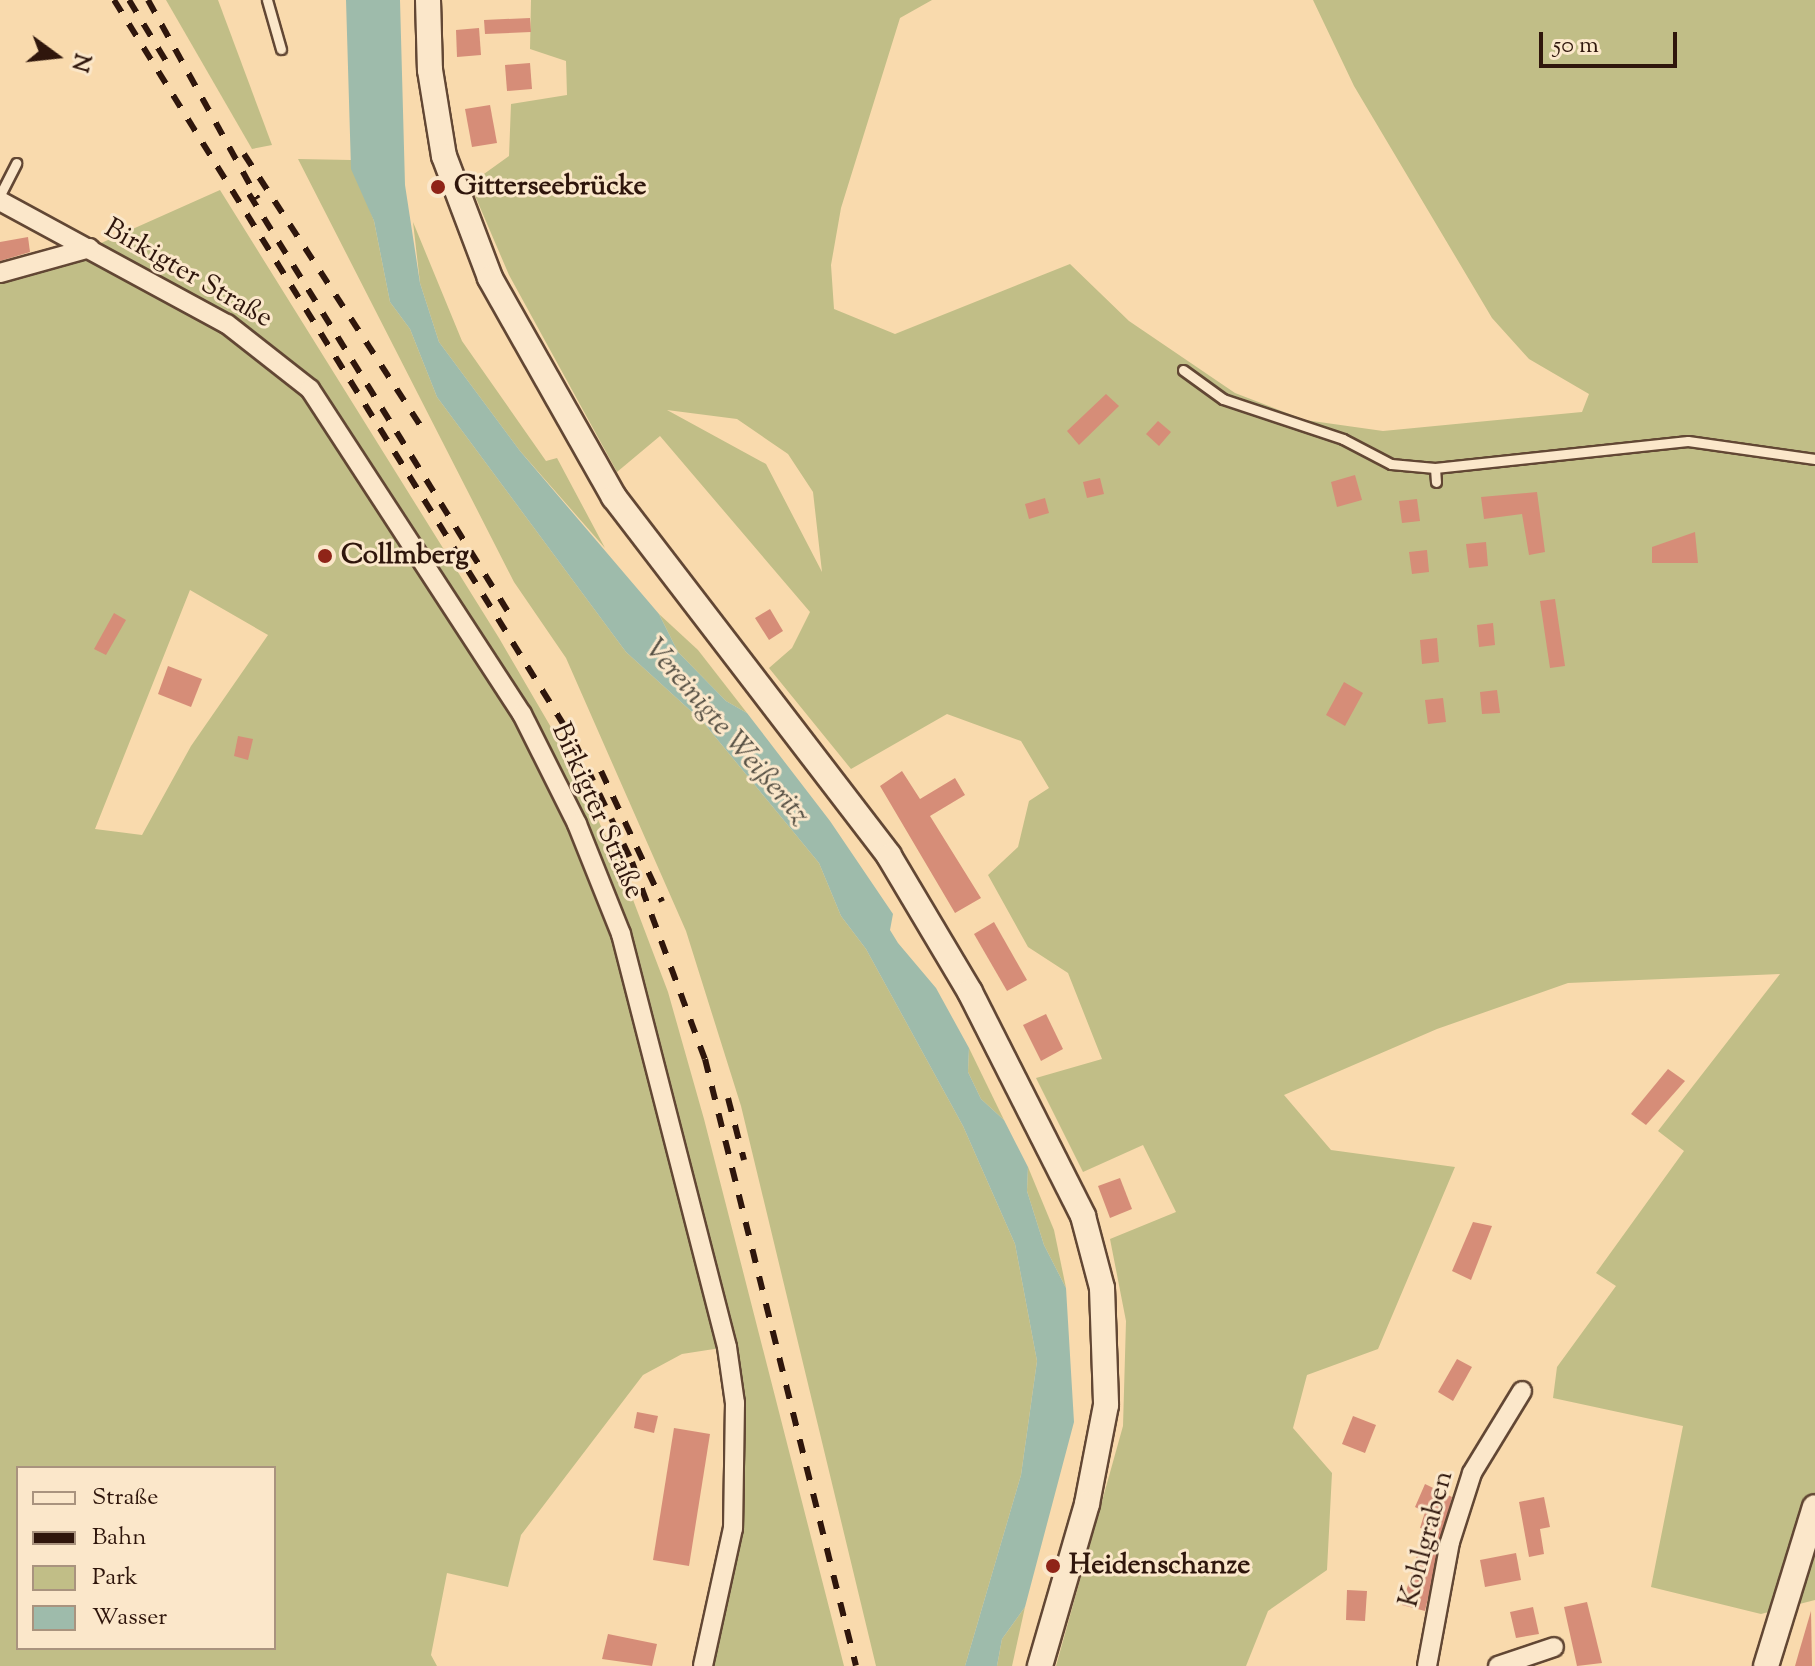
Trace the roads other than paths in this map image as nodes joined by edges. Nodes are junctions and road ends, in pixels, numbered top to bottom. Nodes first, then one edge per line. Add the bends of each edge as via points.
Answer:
1 (267, 0) edge
2 (428, 0) edge
3 (281, 49) dead end
4 (16, 163) dead end
5 (0, 195) edge
6 (0, 201) edge
7 (90, 248) junction
8 (0, 273) edge
9 (1183, 370) dead end
10 (1815, 459) edge
11 (1435, 468) junction
12 (1436, 482) dead end
13 (1522, 1391) dead end
14 (1815, 1507) edge
15 (1554, 1647) dead end
16 (703, 1666) edge
17 (1040, 1666) edge
18 (1427, 1666) edge
19 (1498, 1666) edge
20 (1766, 1666) edge

1 - 3 lane
2 - 17 main road via 430,70 444,156 490,278 614,497 889,856 970,992 1083,1216 1102,1288 1106,1405 1087,1504
4 - 5 lane
6 - 7 street, Birkigter Straße
7 - 8 street
7 - 16 street, Birkigter Straße via 227,324 310,389 522,714 577,824 625,948 727,1347 735,1403 733,1528
9 - 11 lane via 1223,399 1343,439 1391,464
10 - 11 lane via 1688,441
11 - 12 lane
13 - 18 street, Kohlgraben via 1472,1473 1450,1542
14 - 20 main road
15 - 19 street

